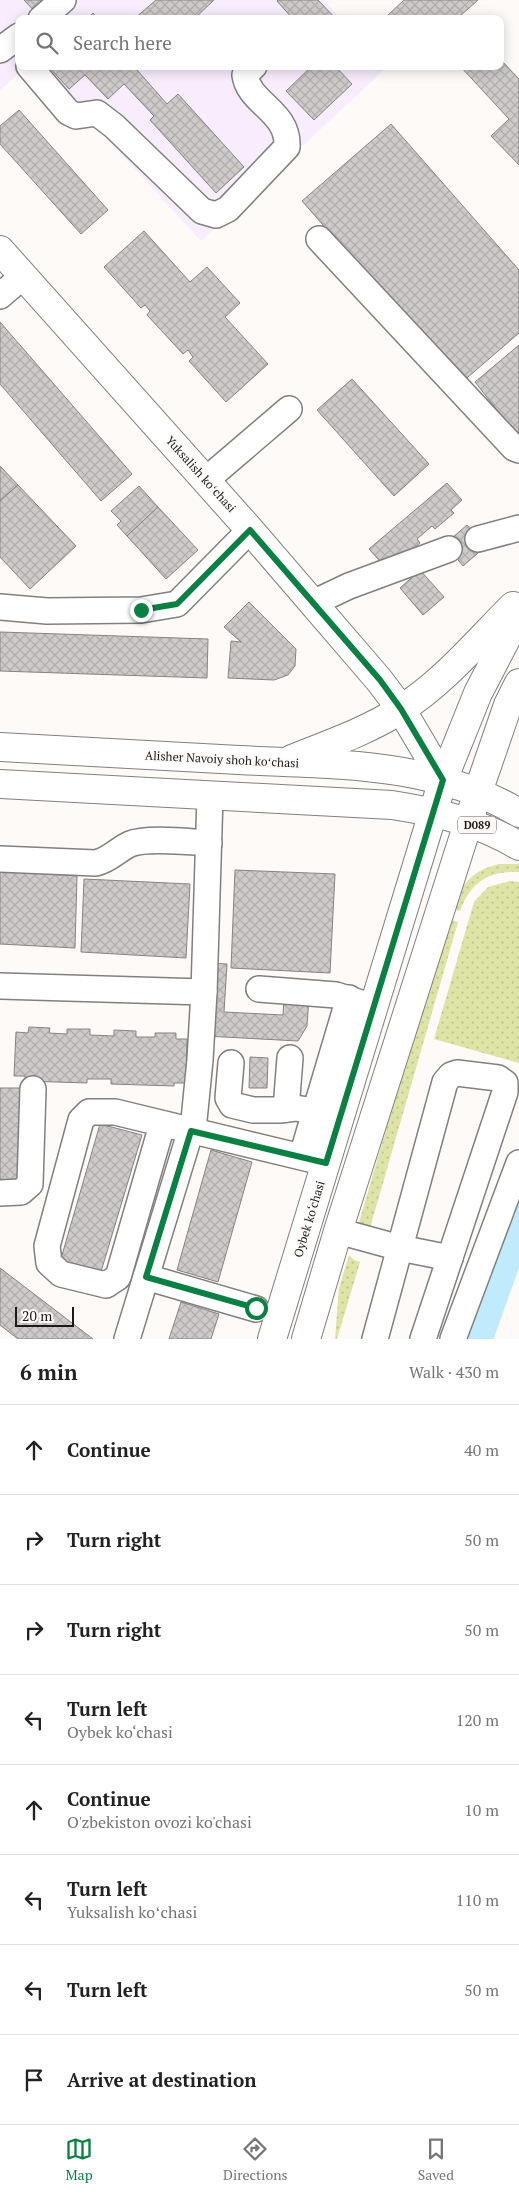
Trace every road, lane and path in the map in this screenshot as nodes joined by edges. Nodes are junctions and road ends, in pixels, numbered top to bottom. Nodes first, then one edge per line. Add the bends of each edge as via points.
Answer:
1 (63, 0) edge
2 (46, 15) edge
3 (32, 70) edge
4 (250, 70) edge
5 (319, 239) dead end
6 (0, 250) edge
7 (23, 276) junction
8 (0, 296) edge
9 (289, 409) dead end
10 (519, 450) edge
11 (206, 480) junction
12 (519, 528) edge
13 (250, 530) junction
14 (478, 539) dead end
15 (448, 549) dead end
16 (519, 599) edge
17 (314, 603) junction
18 (0, 607) edge
19 (519, 614) edge
20 (519, 683) edge
21 (401, 709) junction
22 (0, 747) edge
23 (283, 762) junction
24 (443, 780) junction
25 (0, 784) edge
26 (478, 792) junction
27 (210, 796) junction
28 (433, 812) junction
29 (519, 813) edge
30 (469, 822) junction
31 (209, 842) junction
32 (519, 846) edge
33 (0, 859) edge
34 (0, 986) edge
35 (259, 988) dead end
36 (204, 992) junction
37 (361, 1003) junction
38 (290, 1058) dead end
39 (231, 1063) dead end
40 (33, 1089) dead end
41 (286, 1108) junction
42 (316, 1111) junction
43 (162, 1125) junction
44 (191, 1131) junction
45 (314, 1159) junction
46 (519, 1163) edge
47 (0, 1192) edge
48 (338, 1231) junction
49 (400, 1248) junction
50 (450, 1258) junction
51 (146, 1277) junction
52 (256, 1308) dead end
53 (127, 1339) edge
54 (272, 1339) edge
55 (306, 1339) edge
56 (375, 1339) edge
57 (424, 1339) edge
58 (453, 1339) edge

1 - 2 lane
3 - 4 lane via 68,112 76,116 97,113 202,211 216,215 228,209 287,148 288,136 278,118 247,86 245,75
5 - 10 lane
6 - 7 main road, Yuksalish koʻchasi
7 - 8 lane
7 - 11 main road, Yuksalish koʻchasi
9 - 11 lane
11 - 13 main road, Yuksalish koʻchasi
12 - 14 lane
13 - 17 main road, Yuksalish koʻchasi
13 - 18 lane via 177,604 141,610 46,611
15 - 17 lane via 349,586
16 - 21 main road via 447,673
17 - 21 main road, Yuksalish koʻchasi
19 - 24 main road, Oybek ko‘chasi via 478,693
20 - 26 main road via 508,705
21 - 23 main road via 353,735
21 - 24 main road, Yuksalish koʻchasi
22 - 23 main road, Alisher Navoiy shoh koʻchasi
23 - 24 main road, Alisher Navoiy shoh koʻchasi via 366,766
24 - 26 main road, Alisher Navoiy shoh koʻchasi
24 - 28 main road, Oybek ko‘chasi
25 - 27 main road
26 - 29 main road, D089
26 - 30 main road
27 - 28 main road via 392,805
27 - 31 lane
28 - 30 main road, D089
28 - 37 main road, Oybek ko‘chasi
30 - 32 main road, D089 via 494,831
30 - 48 main road
31 - 33 lane via 141,841 129,844 109,859 96,863
31 - 36 lane
34 - 36 lane
35 - 37 lane via 336,995
36 - 44 lane
37 - 42 lane
37 - 45 main road, Oybek ko‘chasi
38 - 41 lane
39 - 41 lane via 228,1098 232,1105 253,1110
40 - 47 lane via 30,1184 21,1192
41 - 42 lane
42 - 45 lane
43 - 43 lane via 118,1277 106,1286 61,1274 49,1263 47,1246 81,1120 89,1112 115,1112
43 - 44 lane
44 - 45 lane
44 - 51 lane
45 - 54 main road, Oybek ko‘chasi
46 - 58 lane
48 - 49 lane
48 - 55 main road
49 - 50 lane
49 - 50 lane via 445,1082 457,1073 498,1078 505,1084 505,1092
49 - 56 lane
50 - 57 lane
51 - 52 lane
51 - 53 lane

